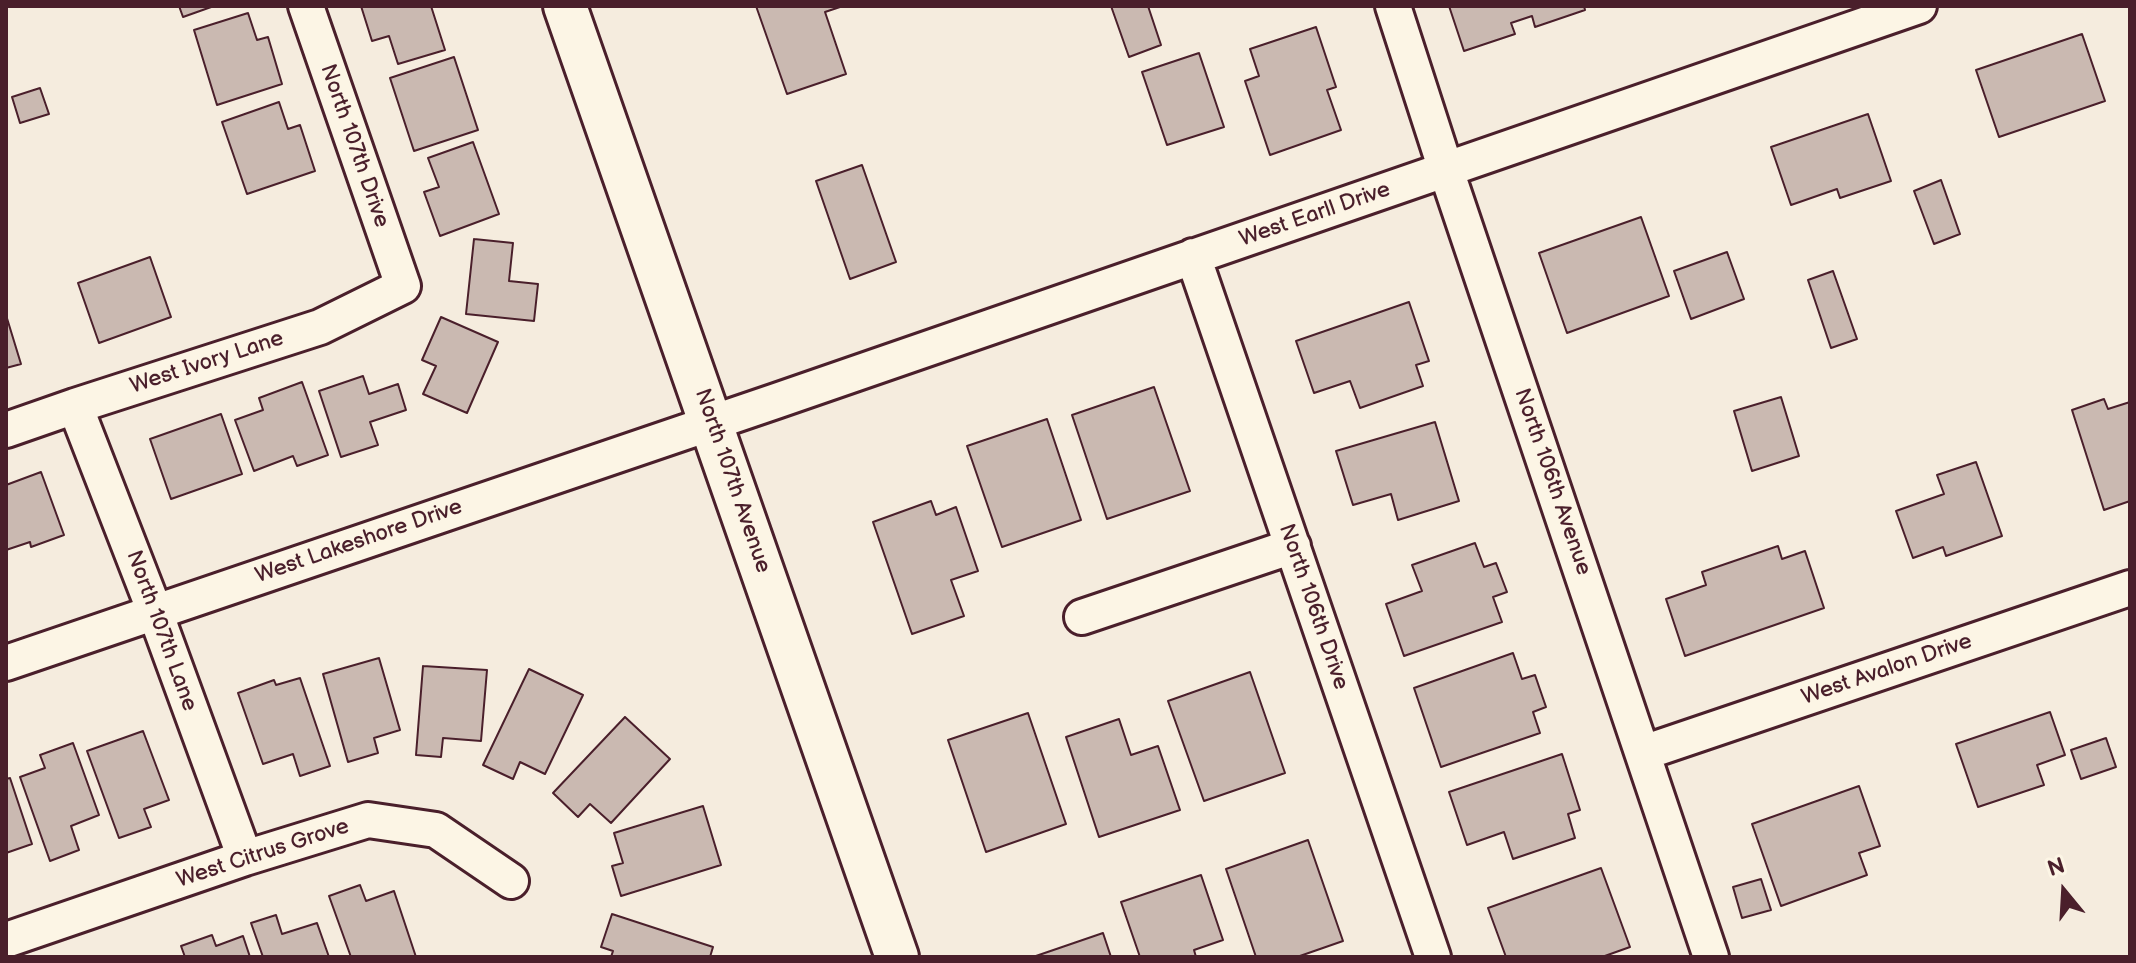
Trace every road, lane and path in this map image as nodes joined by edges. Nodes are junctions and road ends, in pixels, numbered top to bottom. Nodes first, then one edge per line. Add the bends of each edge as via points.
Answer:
1 (306, 6) edge
2 (565, 6) edge
3 (1393, 6) edge
4 (1919, 6) edge
5 (1446, 170) junction
6 (1193, 256) junction
7 (403, 286) joint
8 (75, 406) junction
9 (712, 423) junction
10 (6, 430) edge
11 (1293, 546) junction
12 (2130, 588) edge
13 (155, 612) junction
14 (1082, 617) dead end
15 (6, 663) edge
16 (1643, 753) junction
17 (245, 858) junction
18 (511, 881) dead end
19 (6, 940) edge
20 (897, 957) edge
21 (1433, 957) edge
22 (1711, 957) edge

1 - 7 street, North 107th Drive
2 - 9 main road, North 107th Avenue
3 - 5 street, North 106th Avenue
4 - 5 street, West Earll Drive
5 - 6 street, West Earll Drive
5 - 16 street, North 106th Avenue
6 - 9 street, West Earll Drive
6 - 11 street, North 106th Drive
7 - 8 street, West Ivory Lane via 320,327
8 - 10 street, West Ivory Lane
8 - 13 street, North 107th Lane
9 - 13 street, West Lakeshore Drive
9 - 20 main road, North 107th Avenue
11 - 14 street
11 - 21 street, North 106th Drive
12 - 16 street, West Avalon Drive
13 - 15 street, West Lakeshore Drive
13 - 17 street, North 107th Lane
16 - 22 street, North 106th Avenue
17 - 18 street, West Citrus Grove via 368,820 436,830
17 - 19 street, West Citrus Grove

